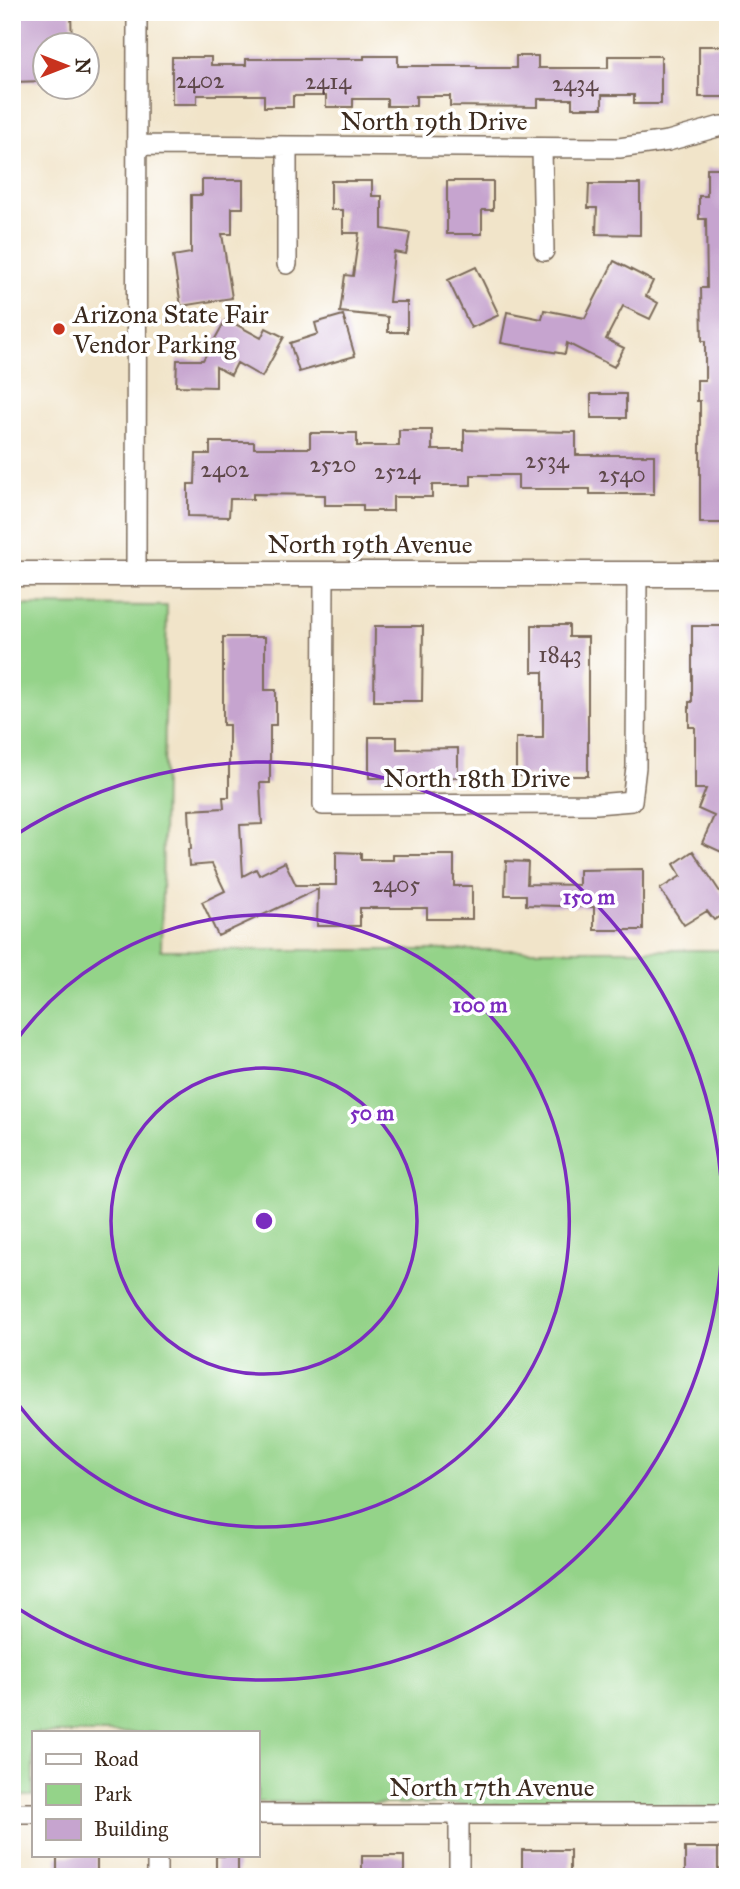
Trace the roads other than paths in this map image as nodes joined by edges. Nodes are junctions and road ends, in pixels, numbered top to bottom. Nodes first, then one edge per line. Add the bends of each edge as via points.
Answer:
1 (137, 12) edge
2 (728, 125) edge
3 (137, 145) junction
4 (286, 147) junction
5 (542, 148) junction
6 (544, 251) dead end
7 (286, 264) dead end
8 (12, 574) edge
9 (324, 574) junction
10 (638, 574) junction
11 (728, 574) edge
12 (136, 575) junction
13 (12, 1813) edge
14 (32, 1813) edge
15 (259, 1814) edge
16 (459, 1814) junction
17 (728, 1814) edge
18 (157, 1857) edge
19 (157, 1877) edge
20 (459, 1877) edge

1 - 3 street
2 - 5 street, North 19th Drive via 620,148
3 - 4 street, North 19th Drive
3 - 12 street
4 - 5 street, North 19th Drive
4 - 7 street
5 - 6 street
8 - 12 main road, North 19th Avenue
9 - 10 main road, North 19th Avenue
9 - 10 street, North 18th Drive via 323,805 632,801
9 - 12 main road, North 19th Avenue
10 - 11 main road, North 19th Avenue
13 - 14 street
15 - 16 street, North 17th Avenue
16 - 17 street, North 17th Avenue
16 - 20 street
18 - 19 street

